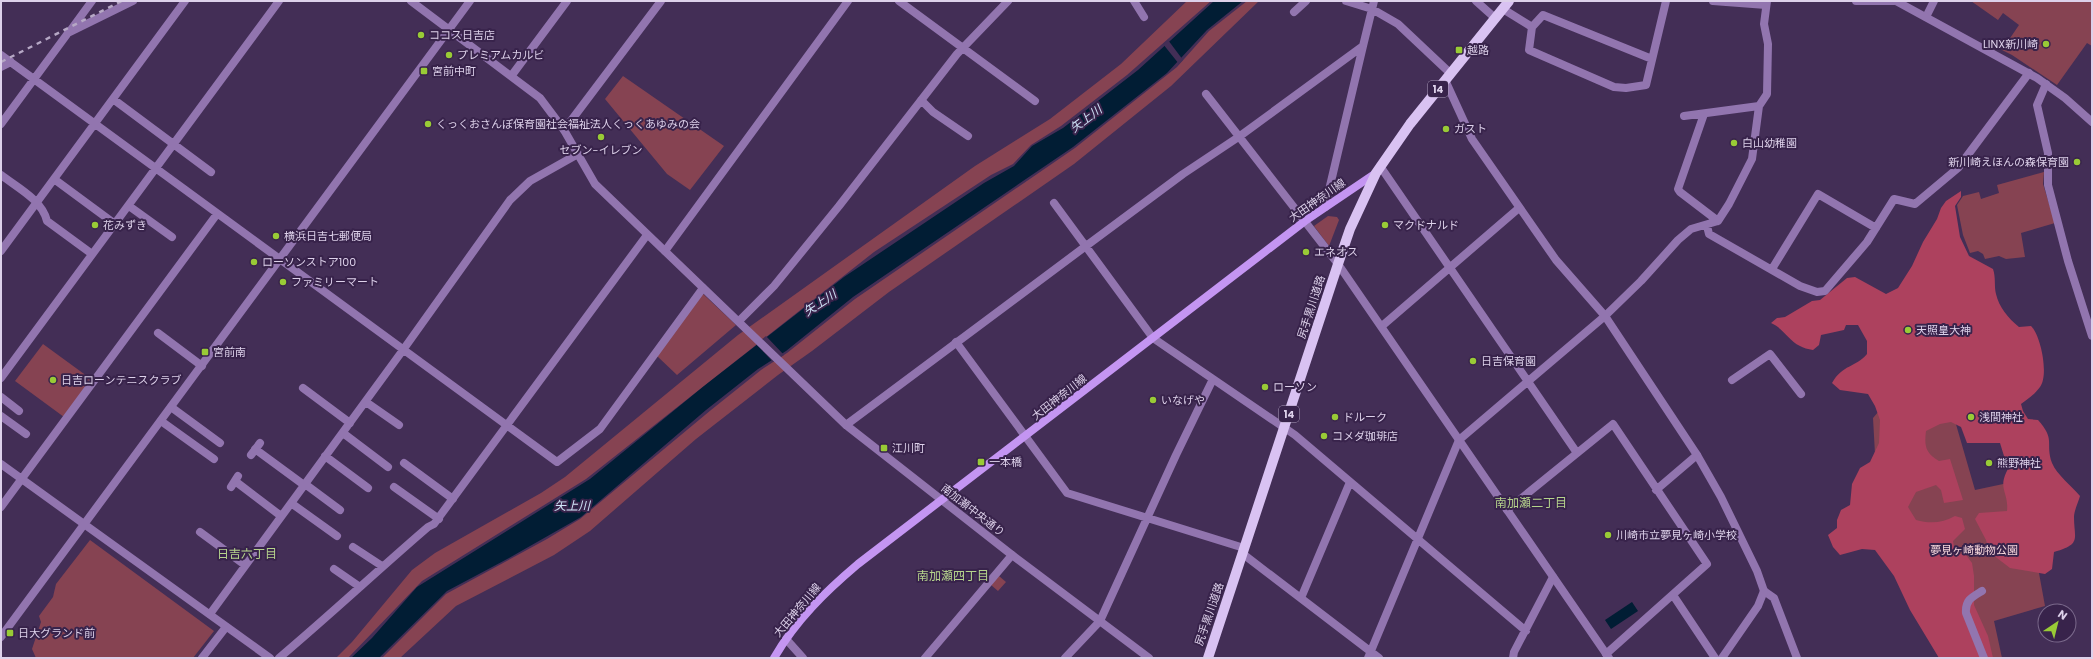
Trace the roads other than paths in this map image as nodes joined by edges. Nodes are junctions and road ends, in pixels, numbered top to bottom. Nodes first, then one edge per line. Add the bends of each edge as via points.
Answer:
1 (92, 1) edge
2 (134, 1) edge
3 (185, 1) edge
4 (279, 1) edge
5 (411, 1) edge
6 (470, 1) edge
7 (567, 1) edge
8 (661, 1) edge
9 (848, 1) edge
10 (899, 1) edge
11 (1008, 1) edge
12 (1134, 1) edge
13 (1306, 1) edge
14 (1346, 1) edge
15 (1476, 1) edge
16 (1666, 1) edge
17 (1713, 1) edge
18 (1856, 1) edge
19 (1896, 1) edge
20 (1934, 1) edge
21 (1766, 3) edge
22 (1373, 5) edge
23 (1506, 5) edge
24 (1294, 12) dead end
25 (1144, 17) dead end
26 (1926, 17) junction
27 (1495, 18) junction
28 (1532, 27) junction
29 (449, 29) junction
30 (68, 33) junction
31 (1363, 46) junction
32 (962, 47) junction
33 (1, 55) edge
34 (1652, 59) junction
35 (11, 62) junction
36 (1, 67) edge
37 (2029, 73) junction
38 (512, 75) junction
39 (1448, 76) junction
40 (34, 79) junction
41 (2046, 84) junction
42 (1206, 94) dead end
43 (113, 99) junction
44 (921, 100) junction
45 (1035, 101) dead end
46 (1759, 106) junction
47 (1704, 114) junction
48 (1684, 116) dead end
49 (2092, 122) edge
50 (95, 123) junction
51 (1, 124) edge
52 (564, 130) junction
53 (968, 136) dead end
54 (1240, 136) junction
55 (174, 144) junction
56 (578, 154) junction
57 (157, 168) junction
58 (1378, 170) junction
59 (211, 172) dead end
60 (1, 175) edge
61 (54, 179) junction
62 (37, 202) junction
63 (1054, 203) dead end
64 (129, 206) junction
65 (1325, 207) junction
66 (1519, 208) junction
67 (217, 214) junction
68 (1305, 221) junction
69 (1718, 221) junction
70 (115, 224) junction
71 (1707, 226) junction
72 (1876, 228) junction
73 (169, 232) dead end
74 (647, 235) junction
75 (1086, 246) junction
76 (1, 251) edge
77 (665, 251) junction
78 (92, 254) junction
79 (280, 260) junction
80 (1338, 264) junction
81 (1450, 268) junction
82 (1772, 269) junction
83 (703, 288) junction
84 (1605, 316) junction
85 (739, 321) junction
86 (1382, 326) junction
87 (2092, 336) edge
88 (161, 338) dead end
89 (1153, 338) junction
90 (956, 342) junction
91 (403, 350) junction
92 (202, 366) junction
93 (1, 378) edge
94 (1213, 379) junction
95 (1732, 380) dead end
96 (1528, 381) junction
97 (302, 388) dead end
98 (1801, 394) dead end
99 (1, 397) edge
100 (366, 402) junction
101 (171, 407) junction
102 (19, 411) dead end
103 (1, 416) edge
104 (161, 421) junction
105 (350, 423) junction
106 (399, 425) dead end
107 (846, 425) junction
108 (506, 426) junction
109 (1284, 428) junction
110 (343, 433) junction
111 (21, 434) dead end
112 (1026, 436) junction
113 (1459, 440) junction
114 (220, 443) dead end
115 (255, 449) dead end
116 (1577, 453) junction
117 (1697, 455) junction
118 (325, 456) junction
119 (214, 459) dead end
120 (404, 463) dead end
121 (1, 464) edge
122 (388, 467) dead end
123 (21, 479) junction
124 (235, 481) dead end
125 (1350, 482) junction
126 (305, 485) junction
127 (394, 487) dead end
128 (368, 488) dead end
129 (1656, 490) junction
130 (453, 499) junction
131 (941, 499) junction
132 (291, 503) junction
133 (1, 507) edge
134 (340, 510) dead end
135 (1507, 510) junction
136 (281, 516) junction
137 (1146, 518) junction
138 (438, 519) junction
139 (84, 524) junction
140 (200, 532) dead end
141 (336, 536) dead end
142 (1418, 539) junction
143 (353, 547) dead end
144 (1243, 551) junction
145 (1012, 555) junction
146 (245, 565) junction
147 (382, 566) junction
148 (334, 569) dead end
149 (1552, 577) junction
150 (360, 588) junction
151 (1764, 591) junction
152 (1982, 591) dead end
153 (1673, 595) junction
154 (1301, 598) junction
155 (210, 614) junction
156 (1100, 620) junction
157 (226, 627) junction
158 (1526, 631) junction
159 (1, 637) edge
160 (786, 639) junction
161 (1370, 655) edge
162 (1607, 656) edge
163 (202, 658) edge
164 (270, 658) edge
165 (279, 658) edge
166 (774, 658) edge
167 (804, 658) edge
168 (925, 658) edge
169 (1065, 658) edge
170 (1149, 658) edge
171 (1208, 658) edge
172 (1380, 658) edge
173 (1513, 658) edge
174 (1715, 658) edge
175 (1722, 658) edge
176 (1797, 658) edge
177 (1984, 658) edge

1 - 30 street
2 - 30 street
3 - 43 street
4 - 55 street
5 - 29 street, 南加瀬中央通り
6 - 29 street
7 - 38 street
8 - 52 street
9 - 77 street
10 - 32 street
11 - 32 street
12 - 25 street
13 - 24 street
14 - 22 street
15 - 27 street
16 - 34 street
17 - 21 street
18 - 19 street
19 - 26 street
20 - 26 street
21 - 46 street via 1764,24 1768,44 1767,94
22 - 31 street
22 - 39 street via 1398,24
23 - 27 main road, 尻手黒川道路 / 14
23 - 28 street
26 - 37 street
27 - 39 main road, 尻手黒川道路 / 14
28 - 34 street via 1543,15
28 - 34 street via 1529,50 1614,87 1646,85
29 - 38 street, 南加瀬中央通り
29 - 79 street
30 - 40 street
31 - 54 street
31 - 65 street
32 - 44 street
32 - 45 street
33 - 35 street
35 - 36 street
35 - 40 street
37 - 41 street
37 - 72 street via 1958,168 1915,204 1894,199
38 - 52 street, 南加瀬中央通り via 540,98
39 - 58 main road, 尻手黒川道路 / 14
39 - 66 street via 1472,139
40 - 50 street
40 - 51 street
41 - 49 street
41 - 87 street via 2037,105 2048,153 2048,185 2068,261
42 - 54 street
43 - 50 street
43 - 55 street
44 - 53 street via 933,112
44 - 85 street via 774,286
46 - 47 street
46 - 69 street via 1752,159 1739,187
47 - 48 street
47 - 69 street via 1678,189
50 - 57 street
50 - 61 street
52 - 56 street, 南加瀬中央通り
54 - 68 street
54 - 75 street via 1183,174
55 - 57 street
55 - 59 street
56 - 74 street, 南加瀬中央通り via 595,184
56 - 91 street via 530,181 510,200
57 - 64 street
57 - 67 street
58 - 65 main road, 大田神奈川線
58 - 80 main road, 尻手黒川道路 / 14 via 1350,229
58 - 81 street
60 - 62 street
61 - 62 street
61 - 70 street
62 - 76 street
62 - 78 street via 44,210 47,221
63 - 75 street
64 - 70 street
64 - 73 street
65 - 68 main road, 大田神奈川線
66 - 81 street
66 - 84 street via 1556,260
67 - 79 street
67 - 123 street
68 - 80 street
68 - 89 main road, 大田神奈川線
69 - 71 street
70 - 78 street
71 - 82 street via 1708,234
71 - 84 street via 1690,230 1678,240
72 - 82 street via 1825,291 1817,292 1800,286
72 - 82 street via 1818,194
74 - 77 street, 南加瀬中央通り
74 - 108 street
75 - 89 street
75 - 90 street
77 - 83 street, 南加瀬中央通り
78 - 93 street
79 - 91 street
79 - 92 street
80 - 86 street
80 - 109 main road, 尻手黒川道路 / 14
81 - 86 street
81 - 96 street
83 - 85 street, 南加瀬中央通り
83 - 108 street via 600,429 557,462
84 - 96 street
84 - 117 street
85 - 107 street, 南加瀬中央通り
86 - 113 street
88 - 92 street
89 - 94 street
89 - 112 main road, 大田神奈川線
90 - 107 street
90 - 112 street
91 - 100 street
91 - 108 street
92 - 101 street
94 - 109 street
94 - 137 street
95 - 98 street via 1770,354
96 - 113 street
96 - 116 street
97 - 105 street via 312,392
99 - 102 street
100 - 105 street
100 - 106 street
101 - 104 street
101 - 114 street
103 - 111 street
104 - 119 street
104 - 139 street
105 - 110 street
107 - 131 street, 南加瀬中央通り
108 - 130 street
109 - 125 street
109 - 144 main road, 尻手黒川道路 / 14
110 - 118 street
110 - 122 street
112 - 131 main road, 大田神奈川線
112 - 137 street via 1066,493
113 - 135 street
113 - 142 street
115 - 126 street
116 - 129 street via 1613,424
116 - 135 street
117 - 129 street
117 - 151 street via 1734,522
118 - 126 street
118 - 128 street
120 - 130 street
121 - 123 street
123 - 133 street
123 - 139 street
124 - 136 street
125 - 142 street
125 - 154 street
126 - 132 street
126 - 134 street
127 - 138 street
129 - 153 street via 1707,564
130 - 138 street
131 - 145 street, 南加瀬中央通り
131 - 160 main road, 大田神奈川線 via 826,591
132 - 136 street
132 - 141 street
135 - 149 street
136 - 146 street
137 - 144 street
137 - 156 street
138 - 147 street
139 - 155 street
139 - 159 street
140 - 146 street
142 - 158 street
142 - 161 street
143 - 147 street
144 - 154 street
144 - 171 main road, 尻手黒川道路 / 14
145 - 156 street, 南加瀬中央通り
145 - 168 street
146 - 155 street
147 - 150 street
148 - 150 street
149 - 158 street
149 - 162 street
150 - 165 street
151 - 175 street via 1758,606
151 - 176 street via 1774,598
152 - 177 street via 1969,599 1966,613
153 - 162 street
153 - 174 street
154 - 161 street
155 - 157 street
156 - 169 street
156 - 170 street, 南加瀬中央通り
157 - 163 street
157 - 164 street
158 - 173 street
160 - 166 main road, 大田神奈川線
160 - 167 street
161 - 172 street

